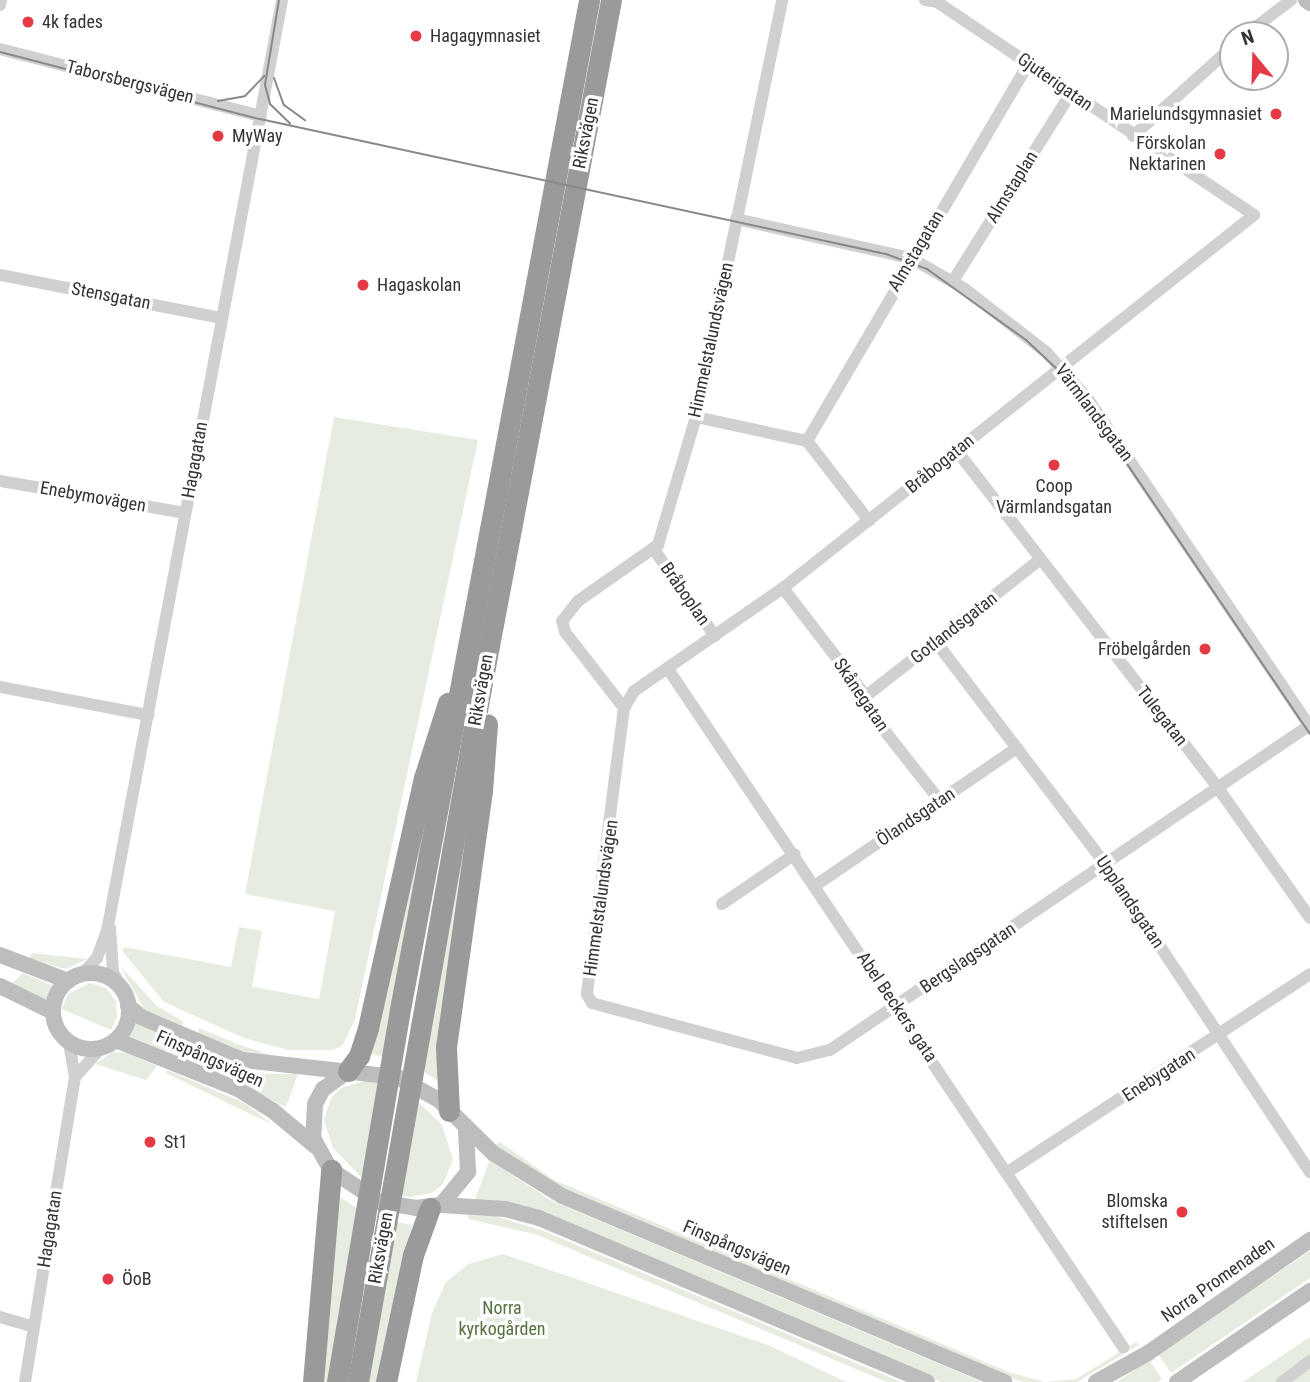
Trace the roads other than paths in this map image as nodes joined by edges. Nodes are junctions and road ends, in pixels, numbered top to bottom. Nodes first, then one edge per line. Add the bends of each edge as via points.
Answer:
1 (282, 0) edge
2 (589, 0) edge
3 (611, 0) edge
4 (782, 0) edge
5 (1291, 0) edge
6 (934, 1) edge
7 (1263, 21) edge
8 (0, 49) edge
9 (1219, 59) edge
10 (1029, 63) junction
11 (1071, 93) junction
12 (261, 116) junction
13 (1133, 136) junction
14 (1254, 215) joint
15 (736, 219) junction
16 (911, 258) junction
17 (0, 275) edge
18 (953, 281) junction
19 (222, 318) junction
20 (1063, 368) junction
21 (696, 417) junction
22 (807, 441) junction
23 (957, 451) junction
24 (0, 481) edge
25 (185, 513) junction
26 (869, 521) junction
27 (655, 551) junction
28 (1041, 559) junction
29 (783, 588) junction
30 (715, 636) junction
31 (470, 642) junction
32 (936, 642) junction
33 (487, 657) junction
34 (668, 669) junction
35 (0, 687) edge
36 (866, 696) junction
37 (624, 708) junction
38 (148, 715) junction
39 (1310, 726) edge
40 (1017, 748) junction
41 (1218, 788) junction
42 (940, 801) junction
43 (795, 854) junction
44 (1106, 865) junction
45 (816, 885) junction
46 (722, 904) dead end
47 (1310, 918) edge
48 (109, 921) junction
49 (0, 955) edge
50 (1310, 974) edge
51 (75, 977) junction
52 (0, 986) edge
53 (126, 998) junction
54 (592, 1003) joint
55 (896, 1006) junction
56 (53, 1013) junction
57 (1218, 1036) junction
58 (69, 1042) junction
59 (109, 1043) junction
60 (358, 1071) junction
61 (75, 1077) junction
62 (444, 1105) junction
63 (466, 1129) junction
64 (316, 1147) junction
65 (1310, 1172) edge
66 (1006, 1173) junction
67 (338, 1177) junction
68 (428, 1207) junction
69 (1310, 1240) edge
70 (1310, 1291) edge
71 (0, 1317) edge
72 (34, 1327) junction
73 (1124, 1347) dead end
74 (1310, 1361) edge
75 (25, 1382) edge
76 (313, 1382) edge
77 (337, 1382) edge
78 (358, 1382) edge
79 (386, 1382) edge
80 (927, 1382) edge
81 (1005, 1382) edge
82 (1096, 1382) edge
83 (1177, 1382) edge
84 (1282, 1382) edge

1 - 12 street, Hagagatan
2 - 31 highway, Riksvägen
3 - 33 highway, Riksvägen
4 - 15 street, Himmelstalundsvägen
5 - 7 street
6 - 10 street, Gjuterigatan
8 - 12 street, Taborsbergsvägen
9 - 13 street
10 - 11 street, Gjuterigatan
10 - 16 street, Almstagatan
11 - 13 street, Gjuterigatan
11 - 18 street, Almstaplan
12 - 19 street, Hagagatan
13 - 14 street, Gjuterigatan
14 - 20 street, Bråbogatan
15 - 16 street, Värmlandsgatan
15 - 21 street, Himmelstalundsvägen
16 - 18 street, Värmlandsgatan
16 - 22 street, Almstagatan
17 - 19 street, Stensgatan
18 - 20 street, Värmlandsgatan
19 - 25 street, Hagagatan
20 - 23 street, Bråbogatan
20 - 39 street, Värmlandsgatan
21 - 22 street
21 - 27 street, Himmelstalundsvägen
22 - 26 street
23 - 26 street, Bråbogatan
23 - 28 street, Tulegatan
24 - 25 street, Enebymovägen
25 - 38 street, Hagagatan
26 - 29 street, Bråbogatan
27 - 30 street, Bråboplan
27 - 37 street via 572,606 562,621 565,632
28 - 32 street, Gotlandsgatan
28 - 41 street, Tulegatan
29 - 30 street, Bråbogatan
29 - 36 street, Skånegatan
30 - 34 street, Bråbogatan
31 - 60 highway via 424,778
31 - 77 highway, Riksvägen via 401,1004
32 - 36 street, Gotlandsgatan
32 - 40 street, Upplandsgatan
33 - 62 highway via 482,791 446,1047
33 - 78 highway, Riksvägen
34 - 37 street, Bråbogatan via 634,691
34 - 43 street, Abel Beckers gata
35 - 38 street
36 - 42 street, Skånegatan via 866,707
37 - 54 street, Himmelstalundsvägen via 587,995
38 - 48 street, Hagagatan
39 - 41 street, Bergslagsgatan
40 - 42 street, Ölandsgatan
40 - 44 street, Upplandsgatan
41 - 44 street, Bergslagsgatan
41 - 47 street, Tulegatan
42 - 45 street, Ölandsgatan
43 - 45 street, Abel Beckers gata
43 - 46 street
44 - 55 street, Bergslagsgatan
44 - 57 street, Upplandsgatan
45 - 55 street, Abel Beckers gata
48 - 51 street, Hagagatan via 97,958
48 - 53 street, Hagagatan via 113,972
49 - 51 main road
50 - 57 street, Enebygatan
51 - 53 main road via 108,977
51 - 56 main road via 61,986
52 - 56 main road
53 - 59 main road via 128,1017
53 - 60 main road, Finspångsvägen via 141,1017 242,1060
54 - 55 street, Bergslagsgatan via 797,1058 830,1050
55 - 66 street, Abel Beckers gata
56 - 58 main road via 55,1026
57 - 65 street, Upplandsgatan
57 - 66 street, Enebygatan
58 - 59 main road via 80,1049
58 - 61 street, Hagagatan
59 - 61 street
59 - 64 main road, Finspångsvägen via 238,1088
60 - 62 main road via 397,1077
60 - 64 main road via 332,1079 314,1104 311,1124
61 - 72 street, Hagagatan
62 - 63 main road
63 - 68 main road via 468,1172
63 - 81 main road, Finspångsvägen via 522,1173 562,1196
64 - 67 main road
66 - 73 street, Abel Beckers gata
67 - 68 main road via 379,1202
67 - 76 highway
68 - 79 highway
68 - 80 main road via 505,1209 539,1218
69 - 82 main road, Norra Promenaden via 1148,1353
70 - 83 main road
71 - 72 street
72 - 75 street, Hagagatan
74 - 84 street

